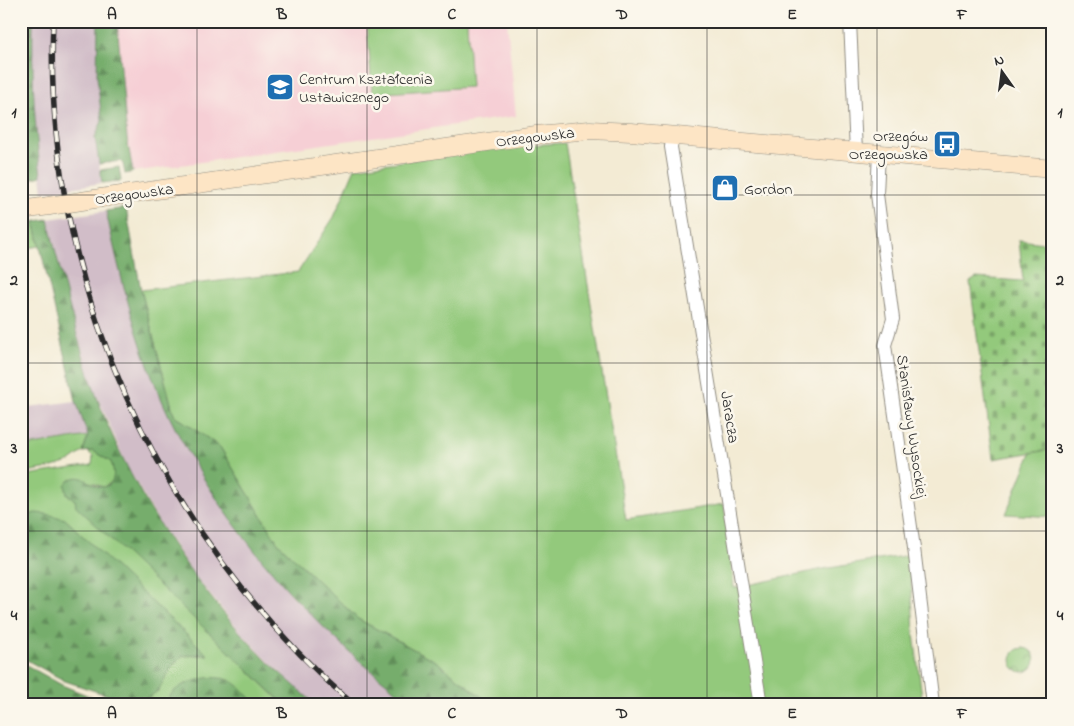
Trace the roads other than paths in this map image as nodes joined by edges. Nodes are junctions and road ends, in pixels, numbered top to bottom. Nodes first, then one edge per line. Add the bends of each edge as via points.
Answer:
1 (850, 21) edge
2 (673, 135) junction
3 (856, 152) junction
4 (879, 153) junction
5 (1053, 169) edge
6 (21, 210) edge
7 (761, 705) edge
8 (933, 705) edge

1 - 3 street
2 - 3 street, Orzegowska
2 - 6 street, Orzegowska, bridge via 590,130 563,132
2 - 7 street, Jaracza via 671,147
3 - 4 street, Orzegowska
4 - 5 street, Orzegowska
4 - 8 street, Stanisławy Wysockiej via 877,194 894,319 885,345

